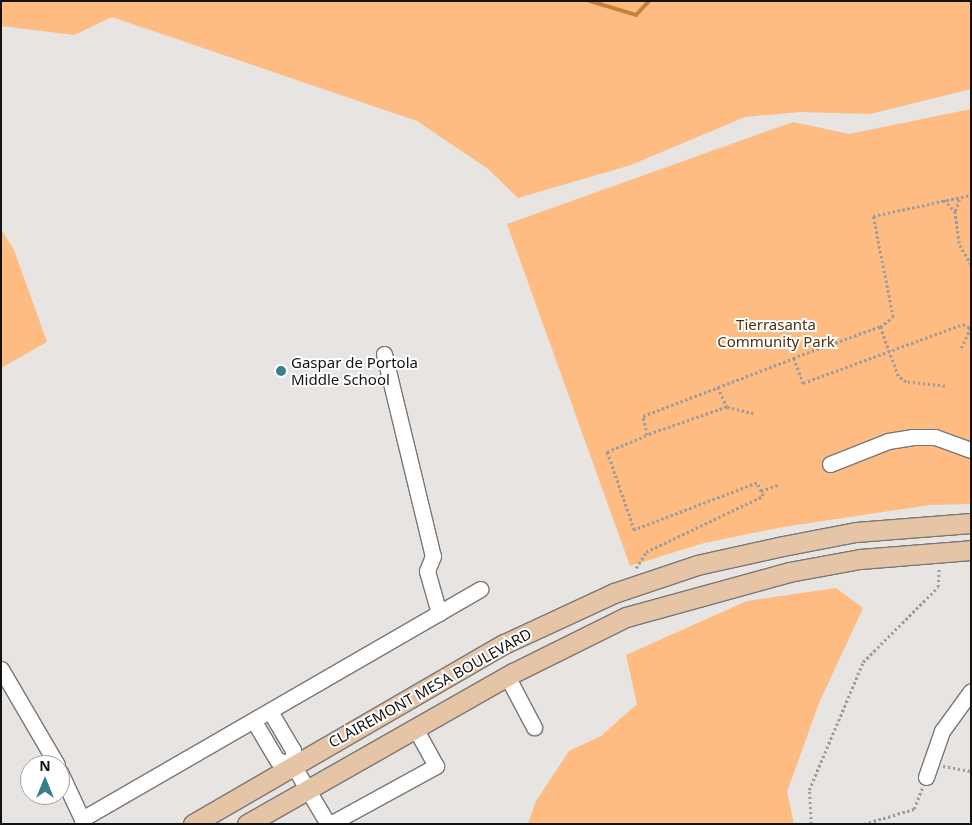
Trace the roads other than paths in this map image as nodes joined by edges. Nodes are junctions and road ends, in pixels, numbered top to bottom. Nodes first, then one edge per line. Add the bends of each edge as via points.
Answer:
1 (384, 354) dead end
2 (971, 450) edge
3 (830, 464) dead end
4 (971, 523) edge
5 (970, 550) edge
6 (480, 589) dead end
7 (439, 613) junction
8 (1, 669) edge
9 (507, 676) junction
10 (971, 691) edge
11 (271, 713) junction
12 (254, 722) junction
13 (534, 727) dead end
14 (414, 728) junction
15 (51, 755) edge
16 (293, 765) junction
17 (929, 771) road end
18 (307, 789) junction
19 (70, 794) edge
20 (83, 822) edge
21 (193, 824) edge
22 (247, 824) edge
23 (329, 824) edge

1 - 7 street via 433,556 427,571
2 - 3 street via 935,437 912,437 888,441
4 - 16 main road, CLAIREMONT MESA BOULEVARD via 856,532 783,546 697,564 614,592 504,644
5 - 9 main road, CLAIREMONT MESA BOULEVARD via 860,559 696,595 626,617
6 - 7 street
7 - 11 street
8 - 15 street
9 - 13 street
9 - 14 main road, CLAIREMONT MESA BOULEVARD
10 - 17 street via 942,730
11 - 12 street
11 - 16 street via 293,750
12 - 16 street via 277,760
12 - 20 street
14 - 18 main road, CLAIREMONT MESA BOULEVARD
14 - 23 street via 436,766
16 - 18 street
16 - 21 main road, CLAIREMONT MESA BOULEVARD
18 - 22 main road, CLAIREMONT MESA BOULEVARD
18 - 23 street
19 - 20 street

